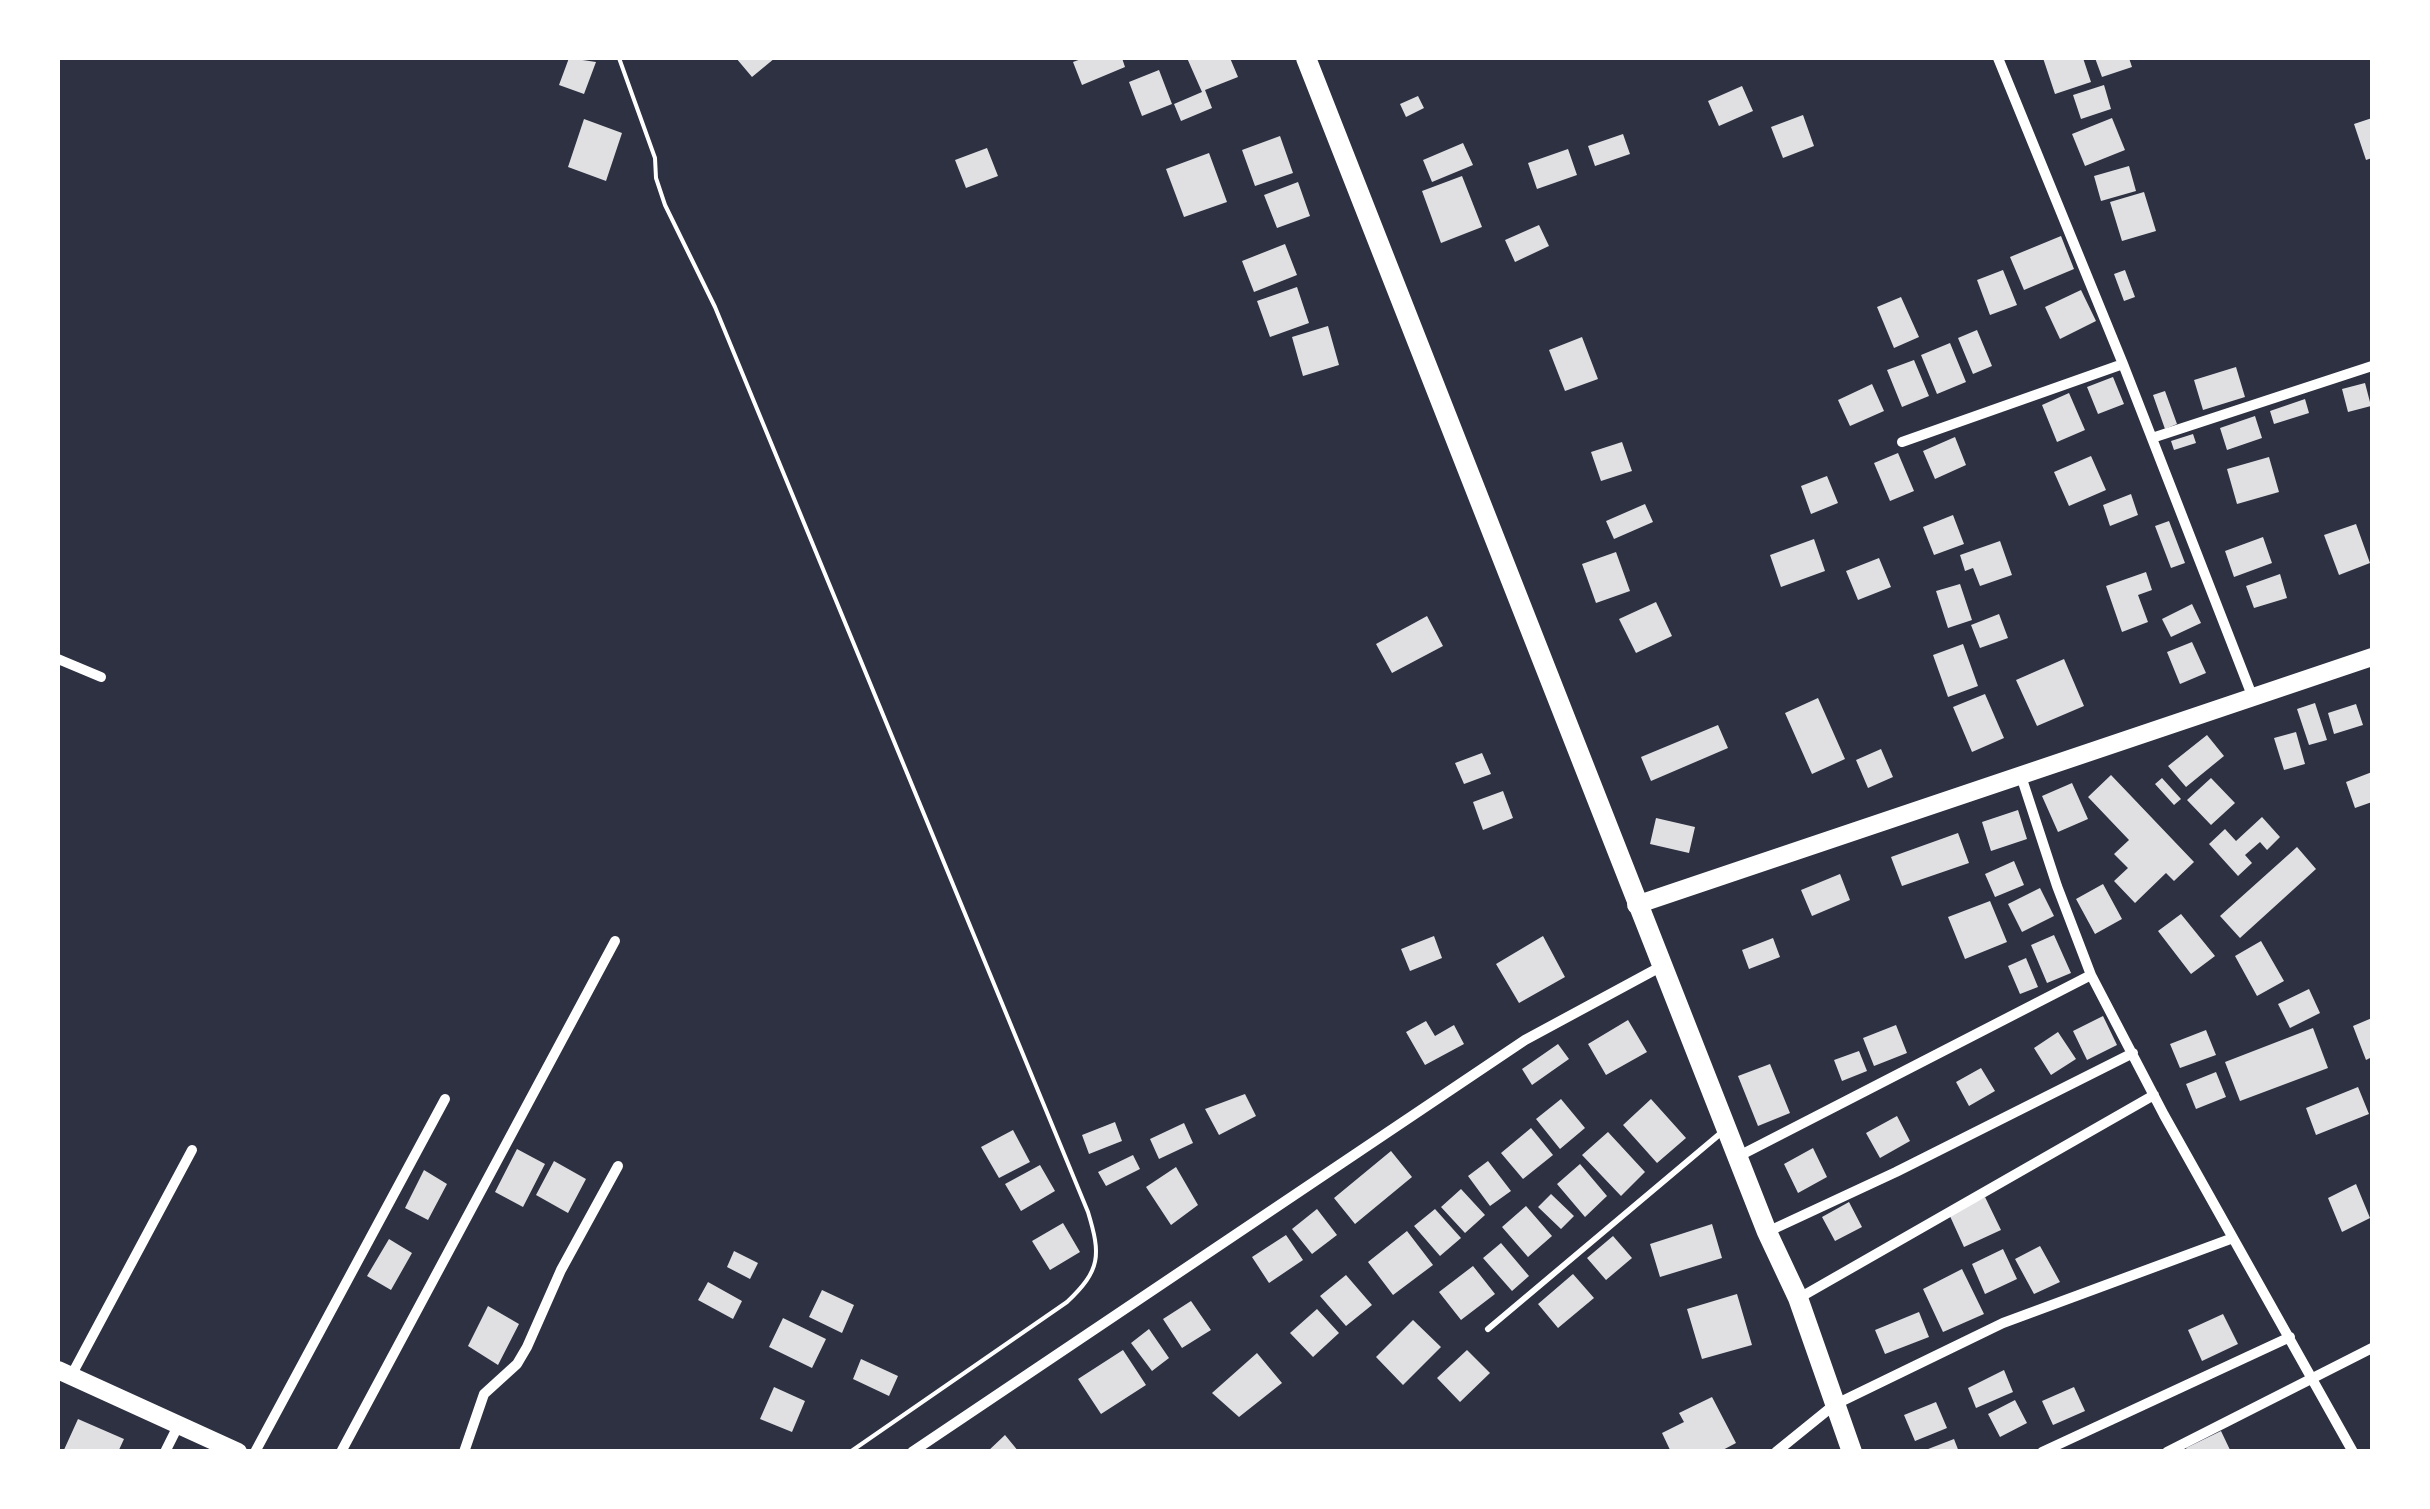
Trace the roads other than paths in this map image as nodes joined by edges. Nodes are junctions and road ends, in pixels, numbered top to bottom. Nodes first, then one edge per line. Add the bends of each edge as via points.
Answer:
1 (1306, 58) edge
2 (1998, 58) edge
3 (2123, 364) junction
4 (2372, 366) edge
5 (2152, 438) junction
6 (1902, 442) dead end
7 (2372, 657) edge
8 (58, 659) edge
9 (101, 678) dead end
10 (2252, 698) junction
11 (2021, 776) junction
12 (1636, 905) junction
13 (615, 941) dead end
14 (1663, 966) junction
15 (2091, 975) junction
16 (2133, 1053) junction
17 (2154, 1094) junction
18 (445, 1098) dead end
19 (1726, 1129) junction
20 (192, 1150) dead end
21 (1737, 1157) junction
22 (618, 1166) dead end
23 (1766, 1232) junction
24 (2233, 1238) junction
25 (1798, 1298) junction
26 (1488, 1329) dead end
27 (2290, 1337) junction
28 (2372, 1348) edge
29 (64, 1373) edge
30 (2314, 1378) junction
31 (1834, 1405) junction
32 (179, 1424) junction
33 (165, 1452) edge
34 (238, 1452) edge
35 (255, 1452) edge
36 (341, 1452) edge
37 (464, 1452) edge
38 (912, 1452) edge
39 (1776, 1452) edge
40 (1852, 1452) edge
41 (2042, 1452) edge
42 (2167, 1452) edge
43 (2353, 1452) edge

1 - 12 main road
2 - 3 street
3 - 5 street
3 - 6 street
4 - 5 street
5 - 10 street
7 - 10 main road
8 - 9 street
10 - 11 main road
11 - 12 main road
11 - 15 street
12 - 14 main road
13 - 36 street
14 - 19 main road
14 - 38 street via 1525,1040
15 - 16 street
15 - 21 street
16 - 17 street
16 - 23 street
17 - 24 street
17 - 25 street
18 - 35 street
19 - 21 main road
19 - 26 lane
20 - 29 street
21 - 23 main road
22 - 37 street via 527,1348 484,1394
23 - 25 main road
24 - 27 street
24 - 31 street via 2003,1323
25 - 31 main road
27 - 30 street
27 - 41 street
28 - 30 street
29 - 32 main road
30 - 42 street
30 - 43 street
31 - 39 street
31 - 40 main road
32 - 33 street
32 - 34 main road

